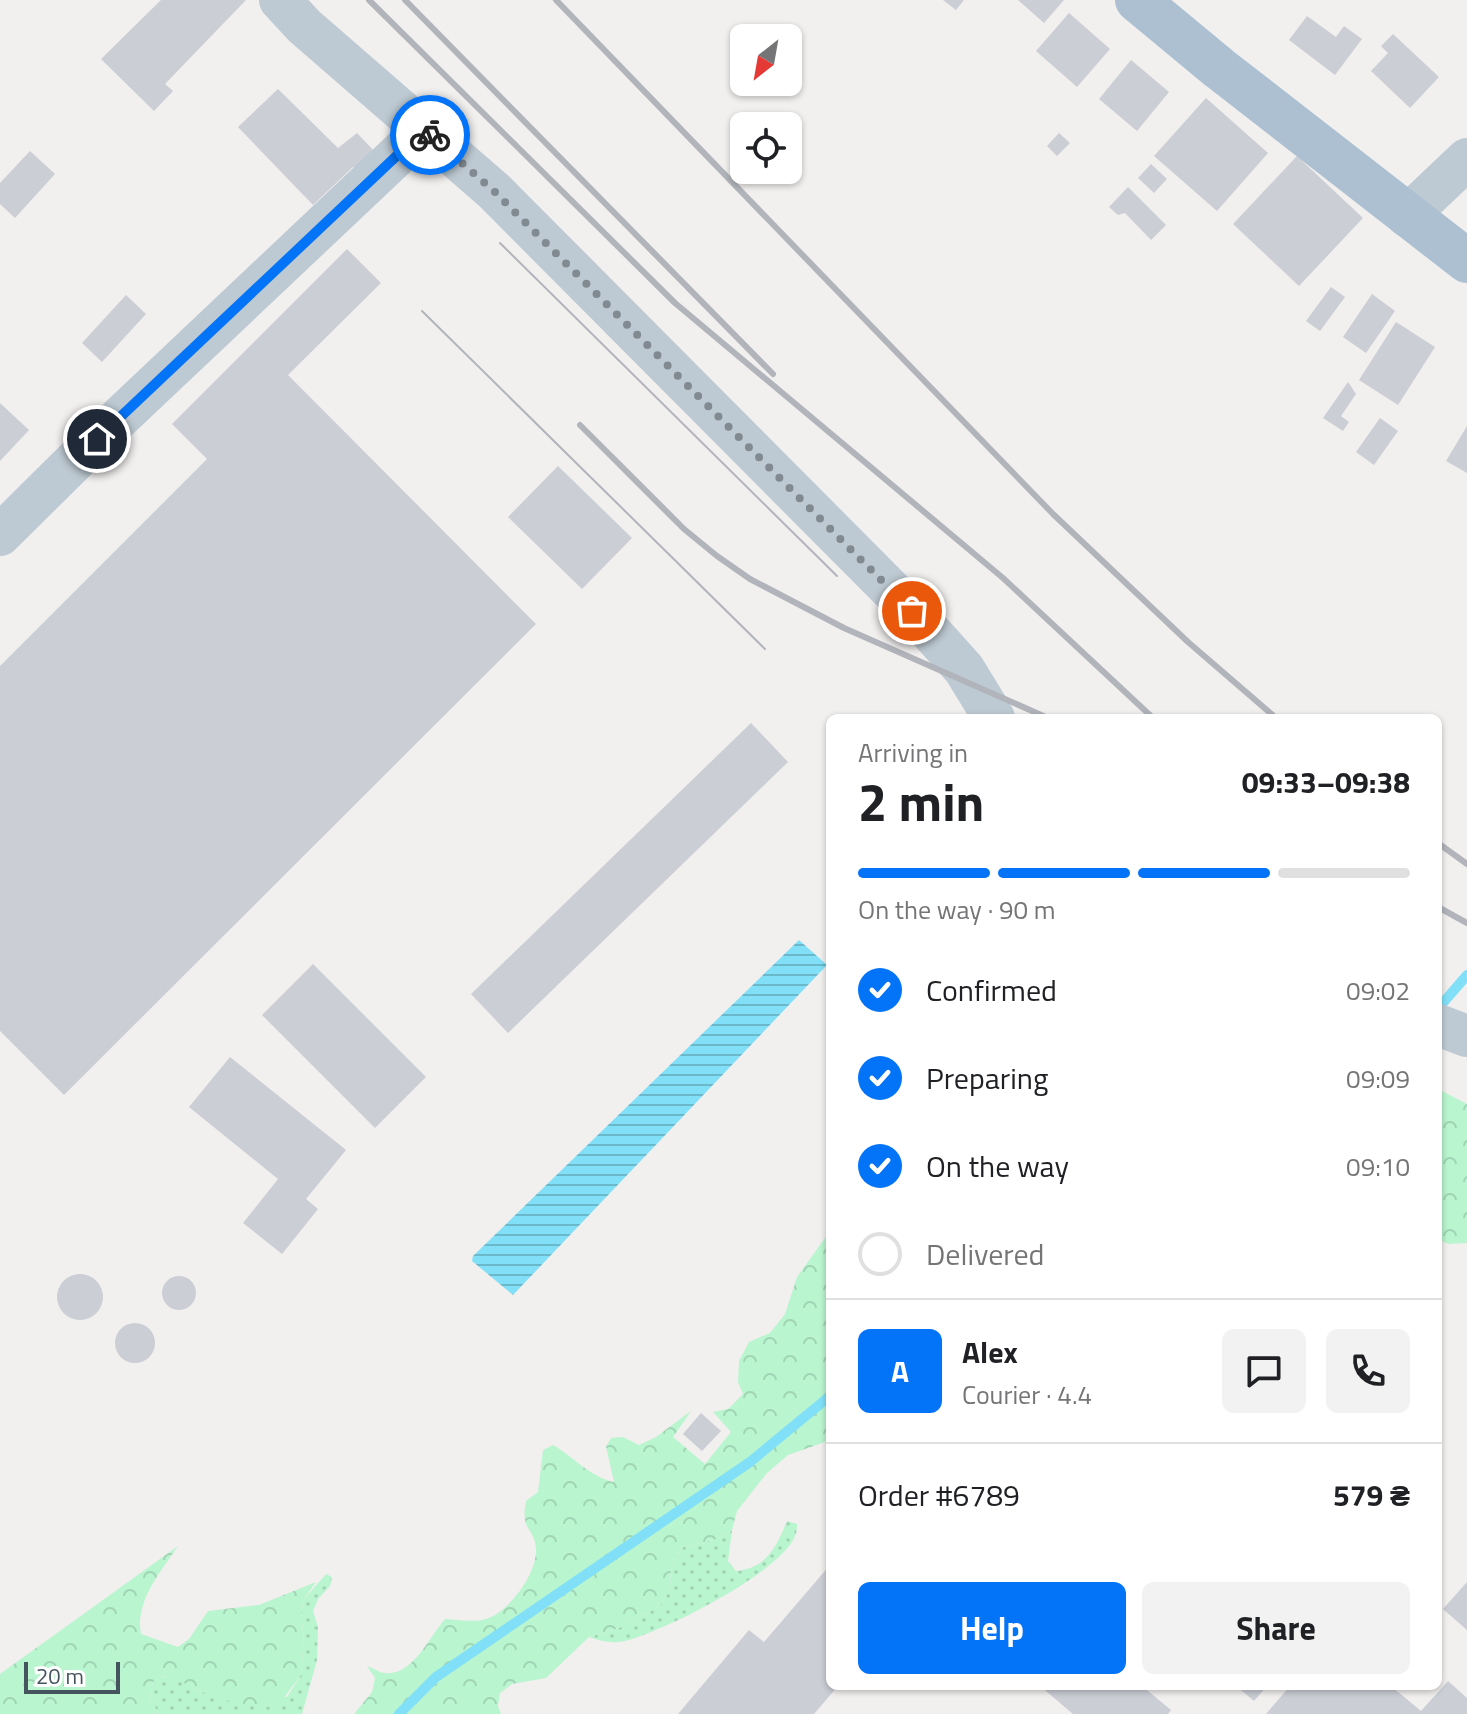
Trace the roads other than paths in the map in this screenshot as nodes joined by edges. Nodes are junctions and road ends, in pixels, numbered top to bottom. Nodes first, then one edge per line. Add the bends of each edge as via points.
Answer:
1 (280, 0) edge
2 (1137, 0) edge
3 (424, 130) junction
4 (1467, 159) edge
5 (1407, 216) junction
6 (1467, 261) edge
7 (0, 535) edge
8 (992, 714) edge
9 (1442, 1027) edge
10 (1467, 1036) edge

1 - 3 street
2 - 5 main road
3 - 7 street
3 - 8 street via 494,191 912,611 964,669
4 - 5 street
5 - 6 main road
9 - 10 street

